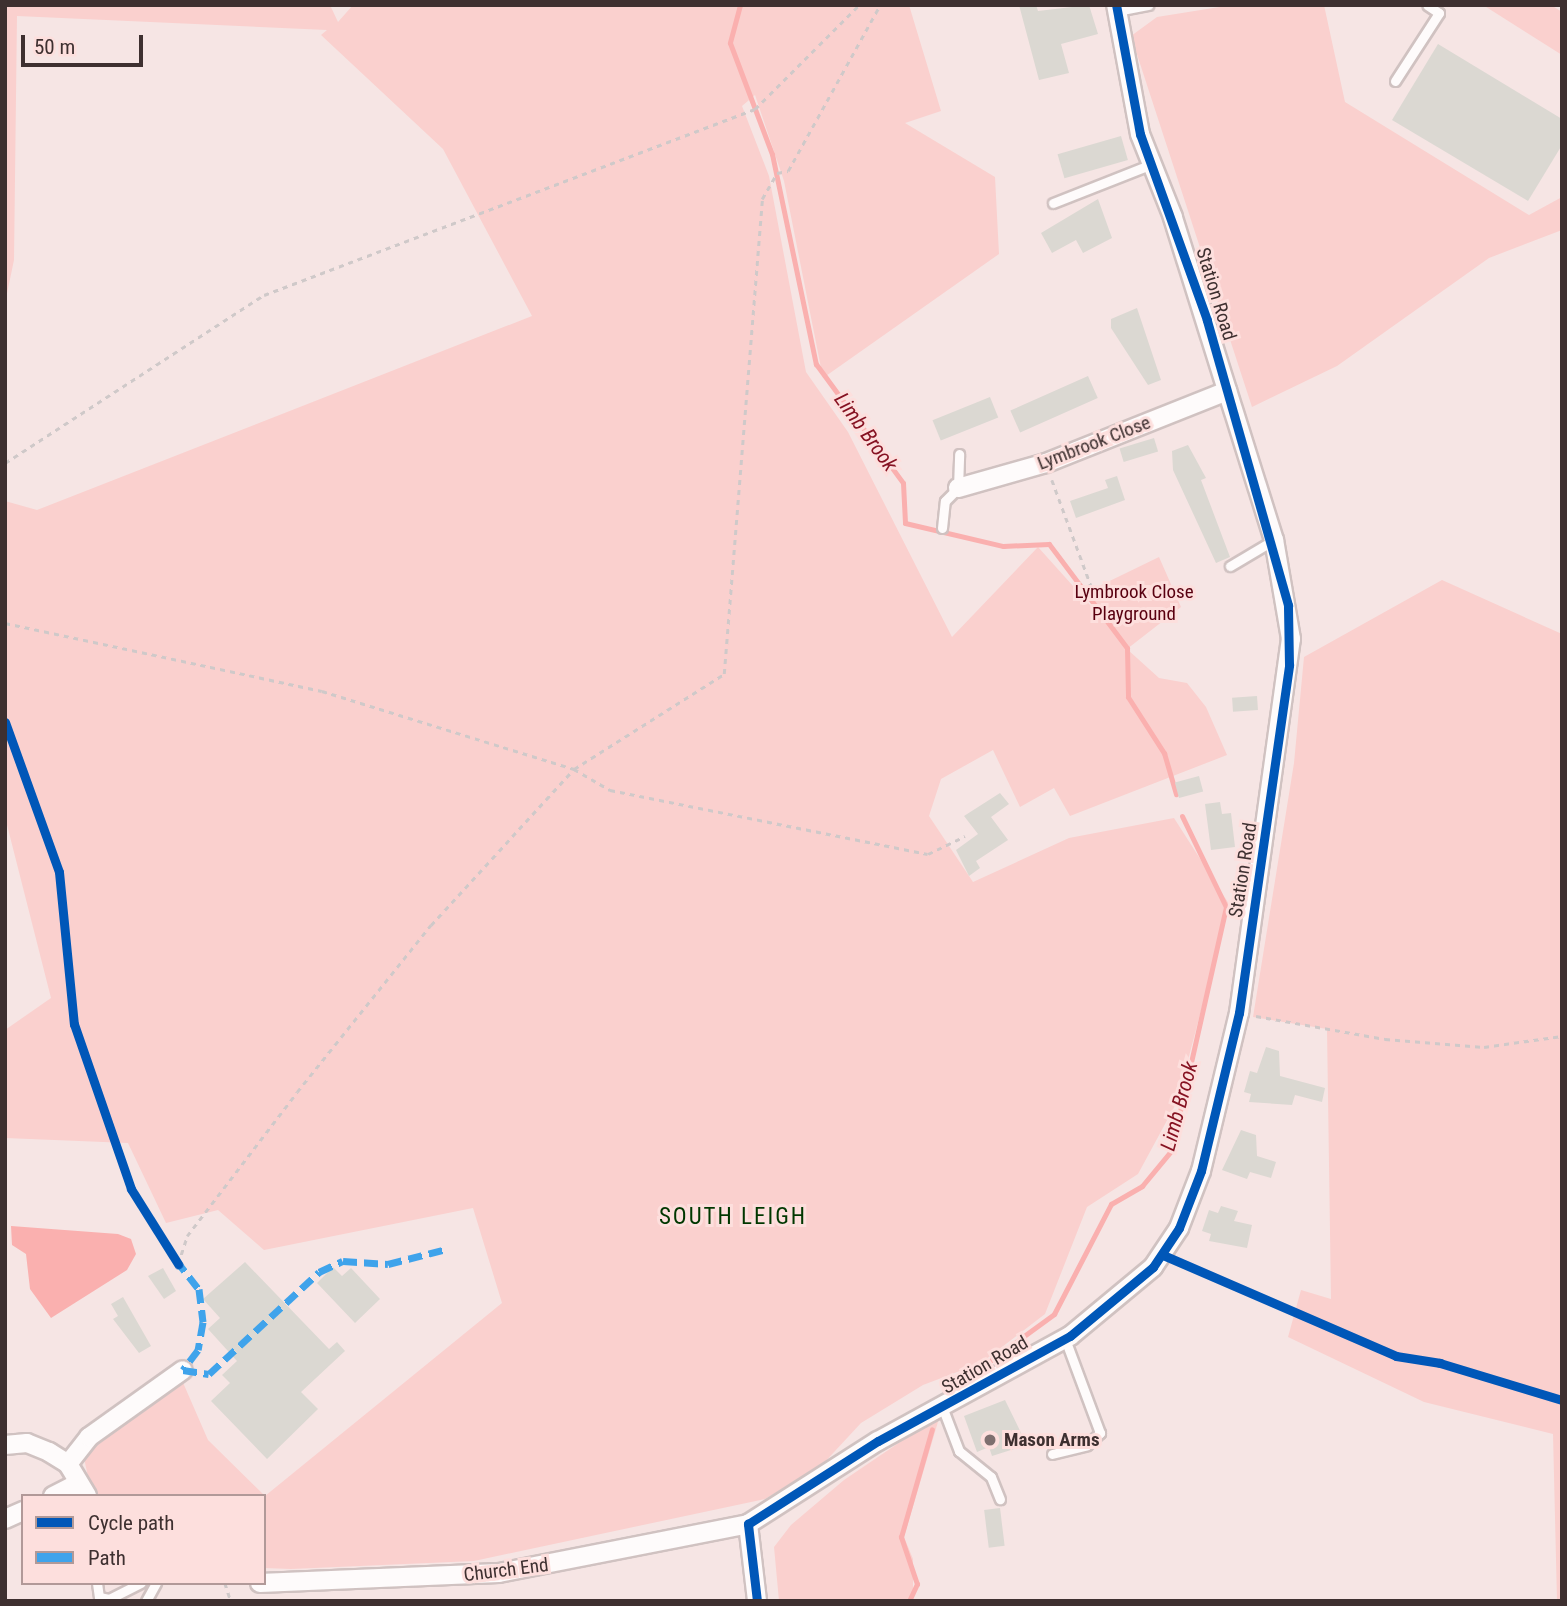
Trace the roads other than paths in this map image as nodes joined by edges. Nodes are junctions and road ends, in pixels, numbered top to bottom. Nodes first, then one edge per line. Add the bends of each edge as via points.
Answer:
1 (1148, 5) edge
2 (1427, 5) edge
3 (1117, 8) edge
4 (1395, 81) dead end
5 (1152, 164) junction
6 (1053, 203) dead end
7 (1227, 391) junction
8 (959, 454) dead end
9 (958, 488) junction
10 (942, 528) dead end
11 (1274, 540) junction
12 (1230, 566) dead end
13 (1065, 1339) junction
14 (183, 1370) dead end
15 (943, 1409) junction
16 (5, 1445) edge
17 (1052, 1454) dead end
18 (68, 1464) junction
19 (83, 1489) edge
20 (62, 1494) edge
21 (1000, 1499) dead end
22 (21, 1512) edge
23 (5, 1519) edge
24 (748, 1524) junction
25 (266, 1583) edge
26 (97, 1585) edge
27 (137, 1585) edge
28 (155, 1585) edge
29 (146, 1601) edge
30 (757, 1601) edge

1 - 3 lane
2 - 4 lane via 1438,13
3 - 5 street, Station Road
5 - 6 lane
5 - 7 street, Station Road
7 - 9 street, Lymbrook Close via 1046,463
7 - 11 street, Station Road
8 - 9 lane
9 - 10 lane via 945,501
11 - 12 lane
11 - 13 street, Station Road via 1287,605 1289,665 1239,1013 1201,1171 1180,1228 1153,1268
13 - 15 street, Station Road
13 - 17 lane via 1100,1433 1087,1445
14 - 18 street via 89,1437
15 - 21 lane via 959,1451 991,1477
15 - 24 street, Station Road via 878,1441 779,1511
16 - 18 street via 27,1443
18 - 19 street
19 - 20 street
22 - 23 street
24 - 25 street, Church End via 499,1573
24 - 30 street
26 - 27 lane via 99,1597 109,1599
28 - 29 lane

